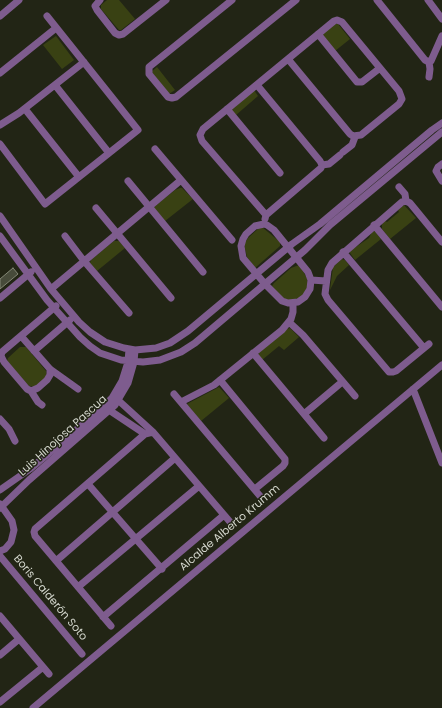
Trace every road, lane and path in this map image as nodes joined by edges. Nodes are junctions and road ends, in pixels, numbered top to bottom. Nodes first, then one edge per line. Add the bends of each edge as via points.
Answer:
1 (19, 0) edge
2 (166, 0) edge
3 (232, 0) edge
4 (296, 0) edge
5 (376, 0) edge
6 (428, 0) edge
7 (98, 3) edge
8 (0, 16) edge
9 (47, 16) dead end
10 (442, 19) edge
11 (56, 28) junction
12 (318, 34) junction
13 (442, 36) edge
14 (288, 59) junction
15 (84, 62) junction
16 (429, 62) junction
17 (380, 68) junction
18 (0, 73) edge
19 (429, 77) dead end
20 (55, 85) junction
21 (257, 85) junction
22 (25, 109) junction
23 (227, 109) junction
24 (442, 123) edge
25 (0, 125) edge
26 (442, 132) edge
27 (355, 137) junction
28 (426, 140) junction
29 (0, 144) edge
30 (155, 149) dead end
31 (109, 153) junction
32 (442, 164) edge
33 (322, 165) junction
34 (280, 172) dead end
35 (79, 177) junction
36 (181, 180) junction
37 (128, 181) dead end
38 (442, 181) edge
39 (399, 187) dead end
40 (406, 201) junction
41 (149, 207) junction
42 (96, 208) dead end
43 (266, 215) junction
44 (0, 216) edge
45 (264, 224) junction
46 (374, 225) junction
47 (117, 233) junction
48 (0, 236) edge
49 (65, 236) dead end
50 (232, 240) dead end
51 (442, 242) edge
52 (288, 248) junction
53 (343, 252) junction
54 (296, 257) junction
55 (84, 261) junction
56 (36, 268) junction
57 (203, 272) dead end
58 (256, 274) junction
59 (28, 275) junction
60 (310, 280) junction
61 (326, 281) junction
62 (265, 284) junction
63 (51, 289) junction
64 (0, 298) edge
65 (171, 298) dead end
66 (61, 302) junction
67 (293, 304) junction
68 (442, 306) edge
69 (54, 308) junction
70 (128, 313) dead end
71 (74, 316) junction
72 (289, 322) junction
73 (67, 323) junction
74 (21, 336) junction
75 (111, 344) junction
76 (132, 349) junction
77 (34, 352) junction
78 (253, 353) junction
79 (106, 356) junction
80 (131, 362) junction
81 (442, 365) edge
82 (50, 369) junction
83 (220, 380) junction
84 (342, 382) junction
85 (78, 389) dead end
86 (413, 389) junction
87 (31, 391) junction
88 (174, 394) dead end
89 (355, 396) dead end
90 (118, 400) junction
91 (181, 402) junction
92 (42, 405) dead end
93 (109, 410) junction
94 (304, 414) junction
95 (0, 419) edge
96 (153, 432) junction
97 (145, 434) junction
98 (324, 438) dead end
99 (15, 441) dead end
100 (175, 458) junction
101 (442, 463) edge
102 (88, 484) junction
103 (199, 486) junction
104 (255, 489) junction
105 (0, 490) edge
106 (260, 496) dead end
107 (1, 506) edge
108 (113, 512) junction
109 (224, 515) junction
110 (231, 523) dead end
111 (136, 539) junction
112 (0, 551) edge
113 (0, 556) edge
114 (56, 561) junction
115 (162, 569) junction
116 (78, 587) junction
117 (0, 616) edge
118 (103, 617) junction
119 (111, 626) dead end
120 (19, 639) junction
121 (82, 654) dead end
122 (0, 655) edge
123 (43, 667) junction
124 (49, 674) dead end
125 (0, 702) edge
126 (33, 708) edge

1 - 8 street
2 - 7 street via 119,35 97,10
3 - 4 street via 149,67 149,74 167,96 176,97
5 - 16 street
6 - 10 street
9 - 11 street
11 - 15 street
11 - 18 street
12 - 14 street
12 - 17 street via 334,21 341,21
12 - 17 street via 357,82 362,82
13 - 16 street
14 - 21 street
14 - 27 street
15 - 20 street
15 - 31 street via 138,130
16 - 19 street
17 - 27 street via 401,94 402,101 361,135
20 - 22 street
20 - 31 street
21 - 23 street
21 - 33 street
22 - 25 street
22 - 35 street
23 - 34 street
23 - 43 street via 203,129 201,139
24 - 28 street
26 - 28 street
27 - 33 street via 354,143 342,154 329,164
28 - 52 street
28 - 54 street
29 - 35 street via 45,204
30 - 36 street
31 - 35 street
32 - 38 street via 436,171
33 - 43 street
36 - 41 street
36 - 50 street
37 - 41 street
39 - 40 street via 405,194
40 - 46 street
40 - 51 street
41 - 47 street
41 - 57 street
42 - 47 street
43 - 45 street
44 - 56 street
45 - 52 street via 271,227
45 - 58 street via 258,225 246,234 241,246 245,262
46 - 53 street
46 - 68 street
47 - 55 street
47 - 65 street
48 - 59 street
49 - 55 street
52 - 54 street
52 - 58 street
53 - 61 street via 330,265
53 - 61 street via 426,346 396,371 389,372 327,298
54 - 60 street via 308,272
54 - 62 street
55 - 63 street
55 - 70 street
56 - 59 street
56 - 63 street
58 - 62 street
58 - 76 street via 182,336 156,348
59 - 64 street
59 - 69 street
60 - 61 street
60 - 67 street via 310,289 305,297
62 - 67 street via 282,301
62 - 80 street via 181,352 160,360
63 - 66 street
66 - 69 street
66 - 71 street
67 - 72 street
69 - 73 street
69 - 74 street
71 - 73 street
71 - 75 street via 90,332
72 - 78 street
72 - 84 street
73 - 77 street
73 - 79 street via 90,346
74 - 77 street
74 - 87 street via 2,352 1,356
75 - 76 street
75 - 79 street
76 - 80 street, Luis Hinojosa Pascua
77 - 82 street
78 - 83 street
78 - 94 street
79 - 80 street
80 - 90 street, Luis Hinojosa Pascua via 128,383
80 - 105 street, Luis Hinojosa Pascua via 116,393 107,404 30,469
81 - 86 street, Alcalde Alberto Krumm
82 - 85 street
82 - 87 street via 47,380
83 - 91 street
83 - 104 street via 285,459 283,466
84 - 89 street
84 - 94 street
86 - 101 street
86 - 126 street, Alcalde Alberto Krumm
87 - 92 street
88 - 91 street
90 - 93 street, Luis Hinojosa Pascua
90 - 96 street
91 - 104 street
93 - 97 street
93 - 107 street, Luis Hinojosa Pascua
94 - 98 street
95 - 99 street
96 - 97 street
96 - 100 street
97 - 102 street
100 - 103 street
100 - 108 street
102 - 108 street
102 - 114 street via 34,530 35,536
103 - 109 street
103 - 111 street
104 - 106 street
107 - 112 street, Boris Calderón Soto via 12,521 14,530 11,542
108 - 111 street
108 - 114 street
109 - 110 street
109 - 115 street
111 - 115 street
111 - 116 street
113 - 121 street, Boris Calderón Soto
114 - 116 street
115 - 118 street
116 - 118 street
117 - 120 street
118 - 119 street
120 - 122 street
120 - 123 street
123 - 124 street
123 - 125 street

